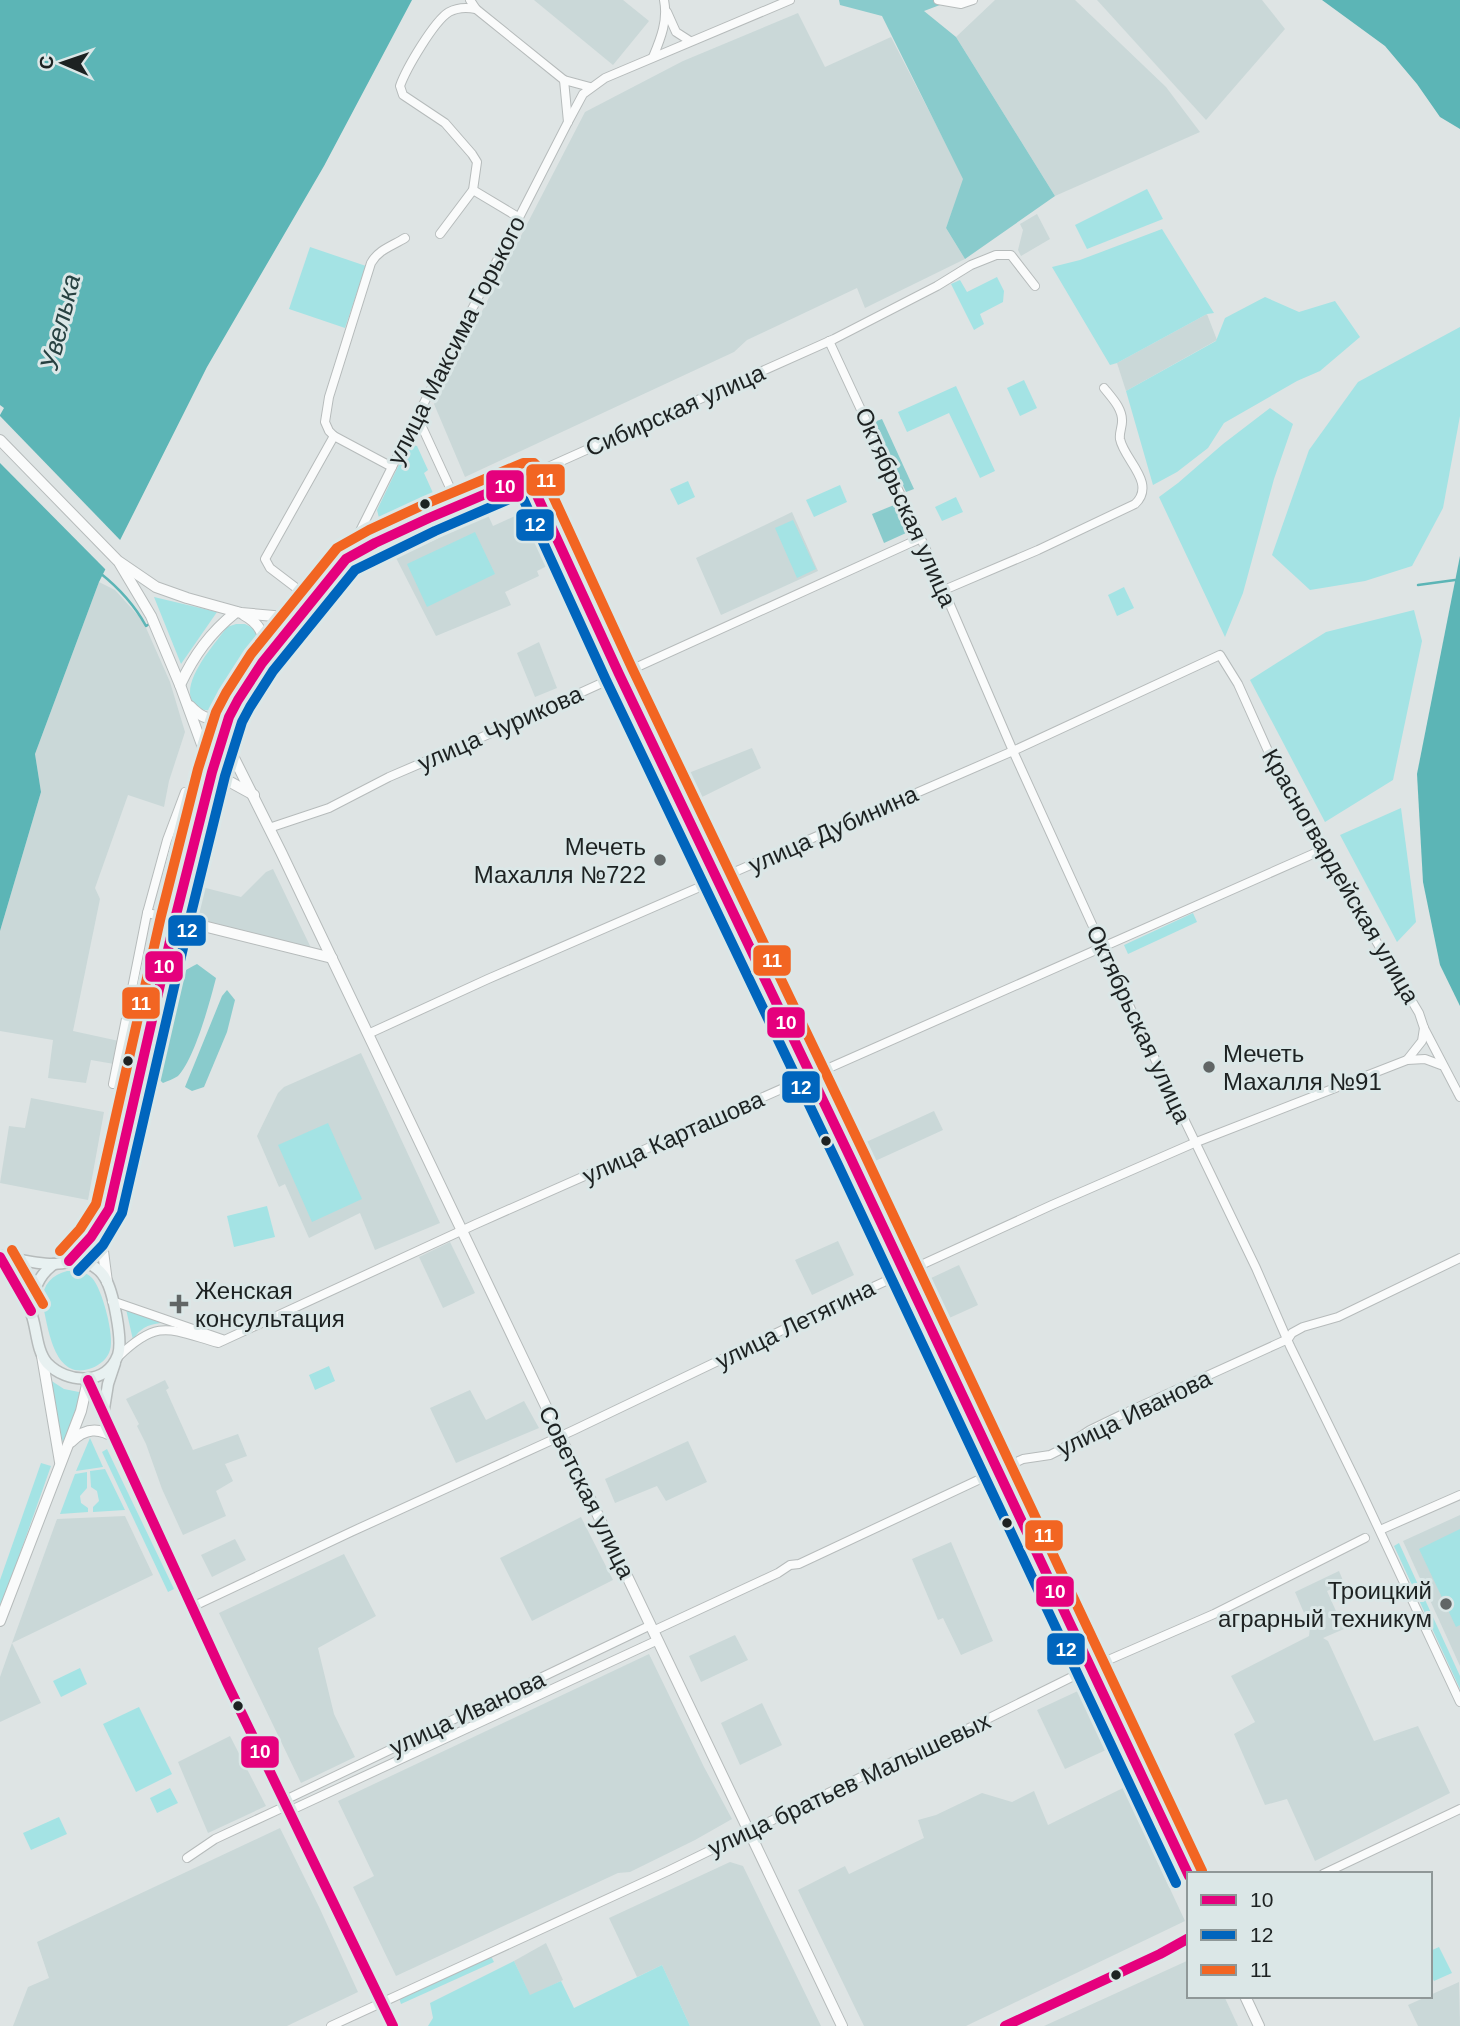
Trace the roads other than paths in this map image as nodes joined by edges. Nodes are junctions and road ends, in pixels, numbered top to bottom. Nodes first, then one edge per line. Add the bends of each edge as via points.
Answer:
1 (470, 0) edge
2 (664, 0) edge
3 (790, 0) edge
4 (938, 0) edge
5 (974, 0) edge
6 (476, 9) junction
7 (667, 12) junction
8 (690, 41) junction
9 (653, 57) junction
10 (565, 80) junction
11 (590, 88) junction
12 (568, 122) junction
13 (473, 190) junction
14 (518, 218) junction
15 (440, 234) dead end
16 (405, 238) dead end
17 (1035, 286) dead end
18 (829, 341) junction
19 (1104, 388) dead end
20 (417, 416) junction
21 (334, 436) junction
22 (0, 440) edge
23 (392, 467) junction
24 (528, 476) junction
25 (458, 505) junction
26 (921, 538) junction
27 (346, 559) junction
28 (118, 561) junction
29 (944, 590) junction
30 (312, 600) junction
31 (238, 612) junction
32 (302, 612) junction
33 (1220, 655) joint
34 (262, 663) junction
35 (620, 674) junction
36 (180, 685) junction
37 (185, 701) junction
38 (229, 717) junction
39 (223, 736) junction
40 (1013, 751) junction
41 (212, 772) junction
42 (185, 792) dead end
43 (254, 795) junction
44 (270, 828) junction
45 (1322, 850) junction
46 (719, 879) junction
47 (147, 913) junction
48 (175, 919) junction
49 (1102, 948) junction
50 (332, 958) junction
51 (1424, 1028) junction
52 (368, 1034) junction
53 (1407, 1060) junction
54 (1443, 1066) junction
55 (812, 1077) junction
56 (113, 1084) dead end
57 (1460, 1097) edge
58 (1194, 1143) junction
59 (100, 1228) junction
60 (461, 1231) junction
61 (0, 1257) edge
62 (1460, 1258) edge
63 (69, 1261) junction
64 (54, 1264) junction
65 (905, 1272) junction
66 (107, 1282) junction
67 (112, 1301) junction
68 (31, 1311) junction
69 (1288, 1339) junction
70 (222, 1341) junction
71 (42, 1356) junction
72 (116, 1359) junction
73 (88, 1380) junction
74 (103, 1415) junction
75 (560, 1436) junction
76 (115, 1438) junction
77 (66, 1448) junction
78 (60, 1462) junction
79 (998, 1471) junction
80 (1460, 1495) edge
81 (1380, 1530) junction
82 (1365, 1538) dead end
83 (192, 1607) junction
84 (0, 1621) edge
85 (654, 1632) junction
86 (1090, 1668) junction
87 (1460, 1702) edge
88 (286, 1806) junction
89 (1460, 1809) edge
90 (749, 1831) junction
91 (187, 1858) dead end
92 (1326, 1872) edge
93 (1187, 1873) edge
94 (1187, 1939) edge
95 (1246, 1998) edge
96 (383, 2003) junction
97 (331, 2026) edge
98 (393, 2026) edge
99 (842, 2026) edge
100 (1004, 2026) edge
101 (1259, 2026) edge

1 - 6 street
2 - 7 street
3 - 8 street, улица Максима Горького
4 - 5 street via 961,4
6 - 10 street
6 - 13 street via 454,9 439,20 400,86 403,95 441,119 472,154 477,162
7 - 8 street via 676,32
7 - 9 street
8 - 9 street, улица Максима Горького
9 - 11 street, улица Максима Горького
10 - 11 street
10 - 12 street
11 - 12 street, улица Максима Горького
12 - 14 street, улица Максима Горького
13 - 14 street
13 - 15 street
14 - 20 street, улица Максима Горького
16 - 21 street via 380,251 371,263 329,397 325,422
17 - 18 street, Сибирская улица via 1011,255 996,255
18 - 24 street, Сибирская улица
18 - 26 street, Октябрьская улица
19 - 29 street via 1122,415 1120,438 1140,477 1140,499
20 - 23 street, улица Максима Горького
20 - 25 street
21 - 23 street
21 - 30 street via 265,559
22 - 28 street
23 - 27 street, улица Максима Горького
24 - 25 street, Сибирская улица
24 - 35 street
25 - 27 street, Сибирская улица
26 - 29 street, Октябрьская улица
26 - 35 street, улица Чурикова
27 - 30 street, Сибирская улица
28 - 31 street via 166,592
28 - 36 street via 151,616
29 - 40 street, Октябрьская улица
30 - 32 street, Сибирская улица
31 - 32 street via 285,617
31 - 34 street via 252,619 262,632
31 - 36 street via 218,627 190,663
32 - 34 street, Сибирская улица
33 - 40 street, улица Дубинина
33 - 45 street, Красногвардейская улица
34 - 38 street, Сибирская улица
35 - 44 street, улица Чурикова via 328,808
35 - 46 street
36 - 37 street
37 - 38 street via 209,720
37 - 41 street
38 - 39 street, Сибирская улица
39 - 41 street, Сибирская улица
39 - 43 street, Советская улица
40 - 46 street, улица Дубинина
40 - 49 street, Октябрьская улица
41 - 43 street
41 - 48 street, Сибирская улица
42 - 47 street
43 - 44 street, Советская улица
44 - 50 street, Советская улица
45 - 49 street, улица Карташова
45 - 51 street, Красногвардейская улица
46 - 52 street, улица Дубинина
46 - 55 street
47 - 48 street
47 - 56 street
48 - 50 street
48 - 59 street, Сибирская улица
49 - 55 street, улица Карташова
49 - 58 street, Октябрьская улица
50 - 52 street, Советская улица
51 - 53 street via 1422,1041
51 - 54 street, Красногвардейская улица
52 - 60 street, Советская улица
53 - 54 street via 1424,1059
53 - 58 street, улица Летягина
54 - 57 street, Красногвардейская улица
55 - 60 street, улица Карташова
55 - 65 street
58 - 65 street, улица Летягина
58 - 69 street, Октябрьская улица
59 - 63 street, Сибирская улица
59 - 66 street, Сибирская улица
60 - 70 street, улица Карташова
60 - 75 street, Советская улица
61 - 64 main road
61 - 68 main road
62 - 69 street, улица Иванова via 1338,1317 1303,1326
63 - 64 main road
63 - 66 main road via 90,1264
64 - 68 main road via 38,1281
65 - 75 street, улица Летягина
65 - 79 street
66 - 67 main road
67 - 70 street
67 - 72 main road via 120,1335
68 - 71 main road
69 - 79 street, улица Иванова via 1090,1430 1050,1455 1023,1459
69 - 81 street, Октябрьская улица
70 - 72 street via 161,1329 136,1340
71 - 73 main road via 64,1375
71 - 78 street
72 - 73 main road
72 - 74 main road
73 - 74 main road
73 - 77 street
74 - 76 main road
75 - 83 street, улица Летягина
75 - 85 street, Советская улица
76 - 77 street via 90,1430
76 - 83 main road
77 - 78 street
78 - 84 street
79 - 85 street, улица Иванова
79 - 86 street
80 - 81 street
81 - 87 street, Октябрьская улица
82 - 86 street, улица братьев Малышевых via 1214,1614
83 - 88 main road
85 - 88 street, улица Иванова
85 - 88 street, улица Иванова
85 - 90 street, Советская улица
86 - 90 street, улица братьев Малышевых
86 - 93 street
88 - 91 street, улица Иванова via 215,1839
88 - 96 main road
89 - 92 street
90 - 96 street, улица братьев Малышевых
90 - 99 street, Советская улица
94 - 100 street
95 - 101 street
96 - 97 street, улица братьев Малышевых
96 - 98 main road

